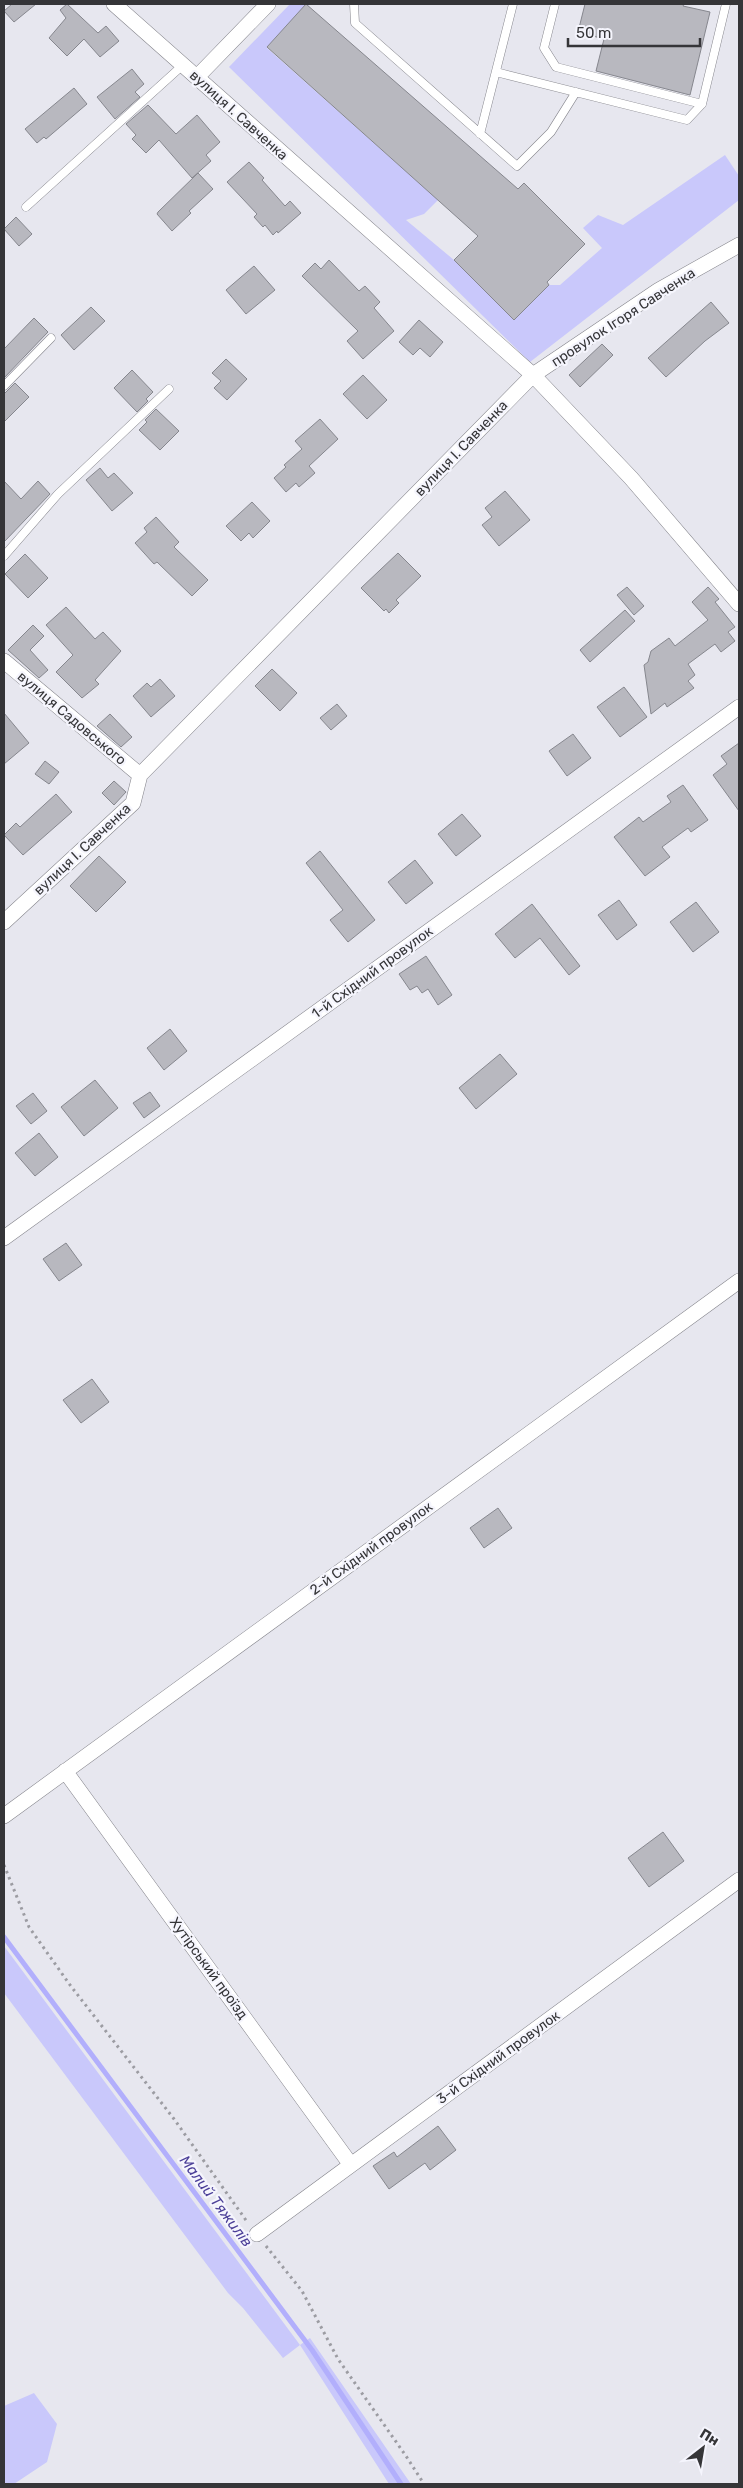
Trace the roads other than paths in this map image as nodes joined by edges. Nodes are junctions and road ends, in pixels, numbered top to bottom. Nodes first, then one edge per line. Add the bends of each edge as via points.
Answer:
1 (114, 4) edge
2 (268, 4) edge
3 (354, 4) edge
4 (513, 4) edge
5 (555, 4) edge
6 (726, 4) edge
7 (183, 65) junction
8 (496, 72) junction
9 (197, 77) junction
10 (576, 92) junction
11 (702, 104) junction
12 (480, 134) junction
13 (26, 208) dead end
14 (739, 245) edge
15 (51, 338) dead end
16 (533, 375) junction
17 (4, 386) edge
18 (169, 390) dead end
19 (4, 556) edge
20 (739, 604) edge
21 (4, 661) edge
22 (739, 707) edge
23 (140, 775) junction
24 (4, 922) edge
25 (4, 1238) edge
26 (739, 1281) edge
27 (65, 1771) junction
28 (4, 1816) edge
29 (739, 1880) edge
30 (351, 2165) junction
31 (257, 2234) road end

1 - 7 street, вулиця І. Савченка
2 - 9 street
3 - 12 lane via 355,23
4 - 8 lane
5 - 11 lane via 544,48 556,67
6 - 11 lane
7 - 9 street, вулиця І. Савченка
7 - 13 lane
8 - 10 lane
8 - 12 lane
9 - 16 street, вулиця І. Савченка
10 - 11 lane via 688,120
10 - 12 lane via 551,132 517,166
14 - 16 street, провулок Ігоря Савченка via 659,290
15 - 17 lane
16 - 20 street via 632,478
16 - 23 street, вулиця І. Савченка
18 - 19 lane via 58,494
21 - 23 street, вулиця Садовського
22 - 25 street, 1-й Східний провулок
23 - 24 street, вулиця І. Савченка via 133,803
26 - 27 street, 2-й Східний провулок
27 - 28 street, 2-й Східний провулок
27 - 30 street, Хутірський проїзд
29 - 30 street, 3-й Східний провулок
30 - 31 street, 3-й Східний провулок

